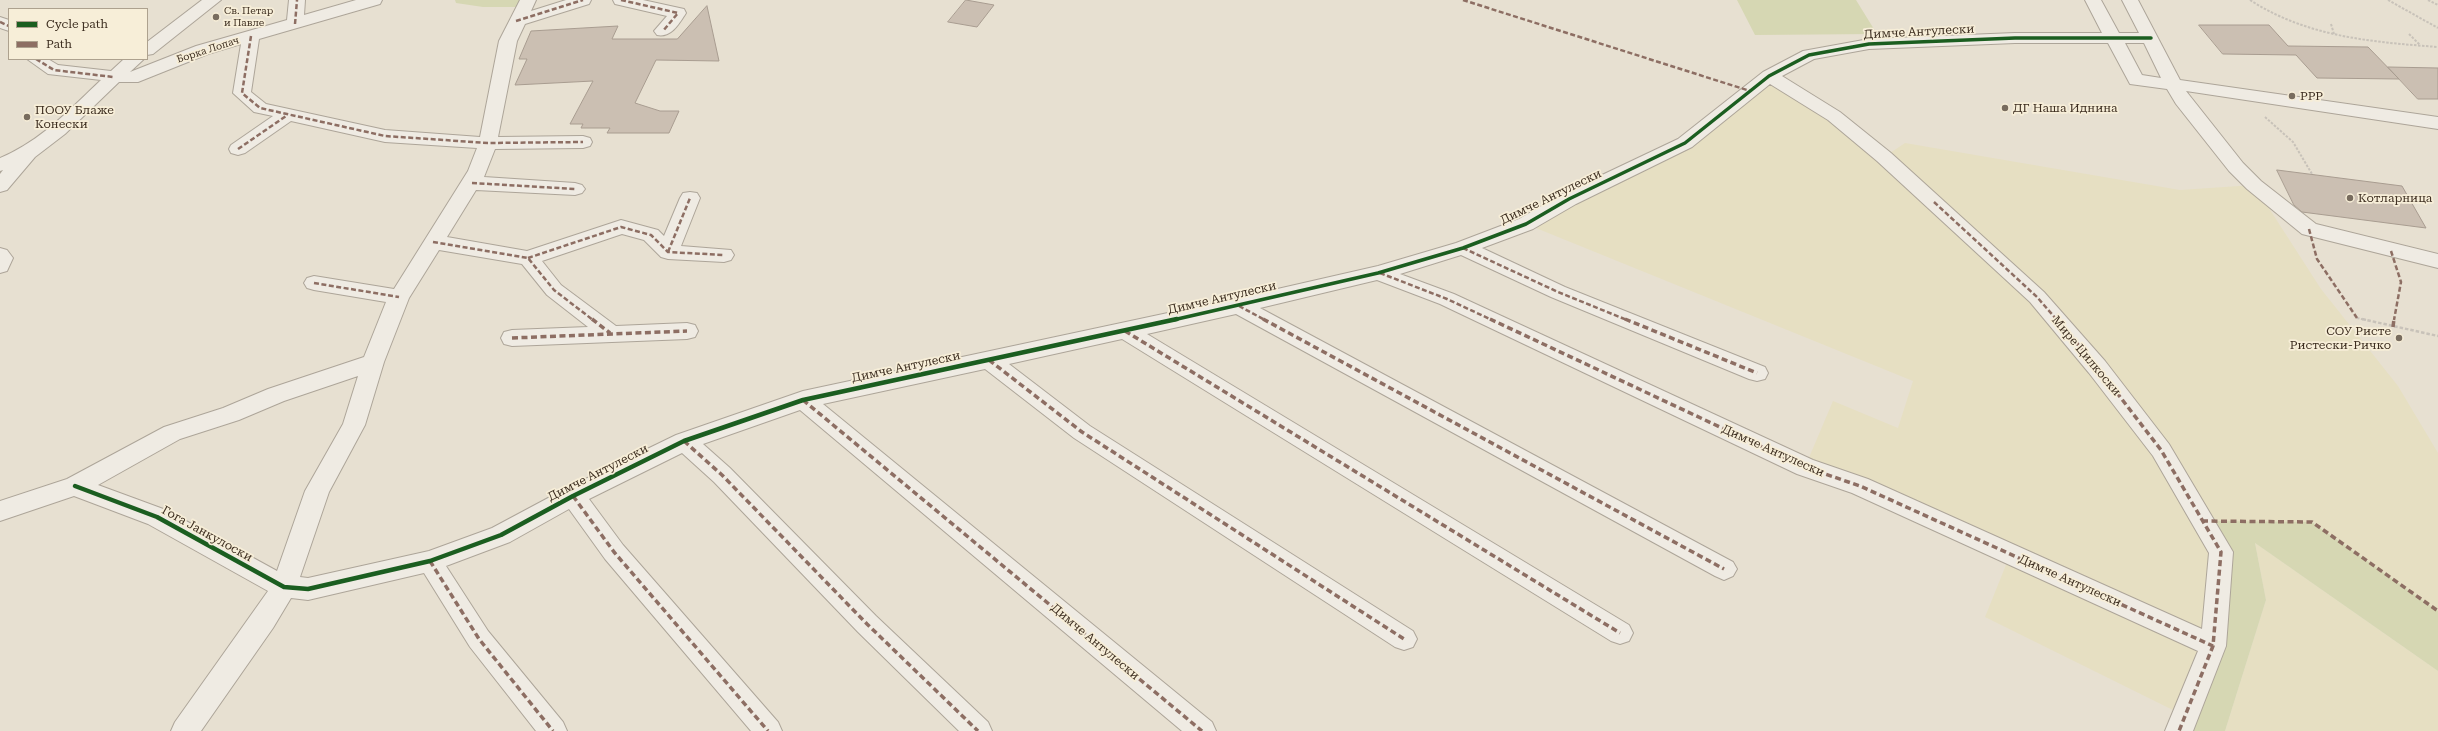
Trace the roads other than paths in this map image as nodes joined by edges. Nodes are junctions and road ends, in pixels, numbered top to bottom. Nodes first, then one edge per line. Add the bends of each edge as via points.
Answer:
1 (213, 0) edge
2 (297, 0) edge
3 (374, 0) edge
4 (528, 0) edge
5 (584, 0) edge
6 (621, 0) edge
7 (2093, 0) edge
8 (2130, 0) edge
9 (516, 20) junction
10 (295, 24) junction
11 (663, 31) dead end
12 (251, 36) junction
13 (2112, 37) junction
14 (2151, 38) junction
15 (148, 49) edge
16 (38, 60) edge
17 (135, 60) edge
18 (1769, 76) junction
19 (113, 77) junction
20 (2176, 85) junction
21 (286, 116) junction
22 (2438, 123) edge
23 (583, 142) dead end
24 (488, 143) junction
25 (238, 149) dead end
26 (31, 152) junction
27 (0, 165) edge
28 (472, 183) junction
29 (0, 186) edge
30 (575, 188) dead end
31 (690, 198) dead end
32 (433, 242) junction
33 (1463, 248) junction
34 (668, 252) junction
35 (0, 255) edge
36 (724, 255) dead end
37 (528, 258) junction
38 (2438, 261) edge
39 (0, 266) edge
40 (1378, 272) junction
41 (314, 283) dead end
42 (399, 297) junction
43 (1238, 306) junction
44 (1124, 330) junction
45 (687, 331) dead end
46 (610, 333) junction
47 (512, 338) dead end
48 (990, 360) junction
49 (373, 362) junction
50 (1757, 373) dead end
51 (803, 400) junction
52 (684, 441) junction
53 (74, 486) junction
54 (573, 496) junction
55 (0, 511) edge
56 (430, 561) junction
57 (1724, 569) dead end
58 (284, 587) junction
59 (1620, 633) dead end
60 (1404, 639) dead end
61 (2213, 646) junction
62 (185, 731) edge
63 (553, 731) edge
64 (768, 731) edge
65 (978, 731) edge
66 (1202, 731) edge
67 (2179, 731) edge

1 - 15 street
2 - 10 street
3 - 10 street, Борка Лопач
4 - 9 street
5 - 9 street
6 - 11 street via 678,13
7 - 13 street
8 - 14 street
9 - 24 street via 508,41
10 - 12 street, Борка Лопач
12 - 19 street, Борка Лопач via 202,50 132,78
12 - 21 street via 242,93 260,108
13 - 14 street, Димче Антулески
13 - 18 street, Димче Антулески via 1869,44 1809,55
13 - 20 street via 2136,80
14 - 20 street
16 - 19 street, Борка Лопач via 54,70
17 - 19 street
18 - 33 street, Димче Антулески via 1685,143 1569,199 1526,224
18 - 61 street, Мире Цилкоски via 1834,116 1884,157 2037,297 2097,367 2162,450 2221,552
19 - 26 street via 82,109
20 - 22 street
20 - 38 street via 2182,100 2236,167 2254,185 2309,229
21 - 24 street via 385,136
21 - 25 street
23 - 24 street
24 - 28 street
26 - 27 street
26 - 29 street
28 - 30 street
28 - 32 street
31 - 34 street
32 - 37 street
32 - 42 street
33 - 40 street, Димче Антулески
33 - 50 street via 1558,292
34 - 36 street
34 - 37 street via 652,235 621,227
35 - 39 street via 3,258
37 - 46 street via 554,290
40 - 43 street, Димче Антулески
40 - 61 street, Димче Антулески via 1447,299 1805,468 1860,486
41 - 42 street
42 - 49 street
43 - 44 street, Димче Антулески
43 - 57 street, Димче Антулески
44 - 48 street, Димче Антулески
44 - 59 street
45 - 46 street
46 - 47 street
48 - 51 street, Димче Антулески
48 - 60 street via 1082,432
49 - 53 street via 276,394 231,414 172,433
49 - 58 street via 354,426 317,491
51 - 52 street, Димче Антулески
51 - 66 street, Димче Антулески
52 - 54 street, Димче Антулески
52 - 65 street via 722,475 867,624
53 - 55 street
53 - 58 street, Гога Јанкулоски via 157,517
54 - 56 street, Димче Антулески via 501,535
54 - 64 street, Димче Антулески via 614,552
56 - 58 street, Димче Антулески via 308,589
56 - 63 street via 478,639
58 - 62 street via 264,620
61 - 67 street, Мире Цилкоски

